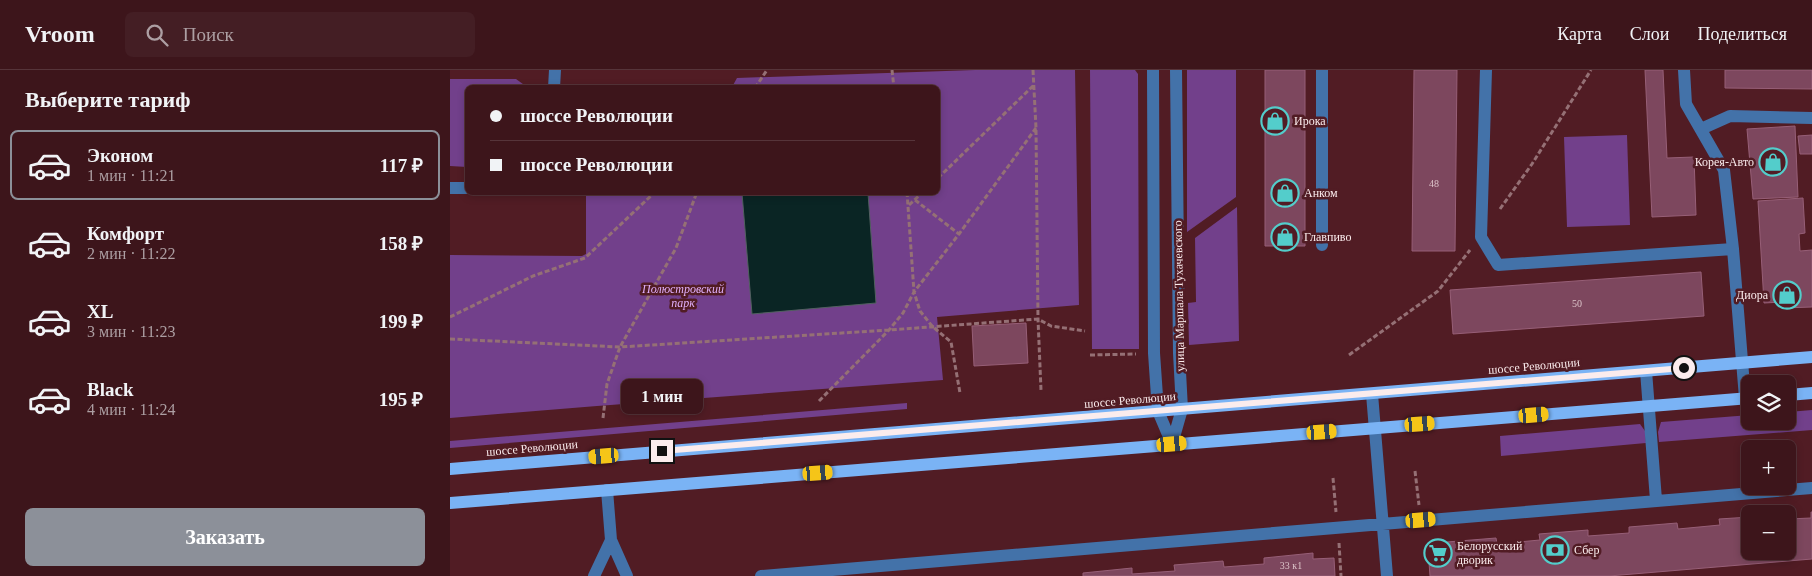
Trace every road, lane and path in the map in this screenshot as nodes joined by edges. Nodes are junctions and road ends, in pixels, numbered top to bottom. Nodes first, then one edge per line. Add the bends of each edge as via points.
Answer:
1 (555, 70) edge
2 (767, 70) edge
3 (892, 70) edge
4 (1033, 70) edge
5 (1153, 70) edge
6 (1176, 70) edge
7 (1322, 70) edge
8 (1486, 70) edge
9 (1684, 70) edge
10 (554, 85) edge
11 (757, 85) edge
12 (894, 85) edge
13 (1034, 85) junction
14 (1812, 118) edge
15 (1036, 128) junction
16 (1701, 129) junction
17 (940, 176) edge
18 (450, 188) edge
19 (465, 188) edge
20 (651, 195) edge
21 (696, 195) edge
22 (907, 195) edge
23 (920, 195) edge
24 (915, 200) junction
25 (909, 205) junction
26 (958, 234) junction
27 (1322, 244) dead end
28 (1733, 249) junction
29 (914, 292) junction
30 (450, 317) edge
31 (1038, 318) junction
32 (932, 326) junction
33 (889, 330) junction
34 (1085, 330) dead end
35 (450, 339) edge
36 (620, 347) junction
37 (1136, 354) dead end
38 (1090, 355) dead end
39 (1812, 357) edge
40 (1742, 363) junction
41 (1646, 371) junction
42 (1744, 375) edge
43 (1040, 390) dead end
44 (960, 393) dead end
45 (1812, 393) edge
46 (1372, 394) junction
47 (1796, 394) edge
48 (1741, 399) edge
49 (819, 401) dead end
50 (1648, 406) junction
51 (1182, 409) junction
52 (1158, 411) junction
53 (603, 418) dead end
54 (1375, 428) junction
55 (1172, 444) junction
56 (450, 468) edge
57 (1415, 471) dead end
58 (1333, 478) dead end
59 (1812, 488) edge
60 (607, 490) junction
61 (1656, 500) junction
62 (450, 503) edge
63 (1421, 520) junction
64 (1382, 524) junction
65 (1337, 528) junction
66 (611, 540) junction
67 (594, 576) edge
68 (627, 576) edge
69 (761, 576) edge
70 (1341, 576) edge
71 (1387, 576) edge

1 - 10 street
2 - 11 path
3 - 12 path
4 - 13 path
5 - 52 street, улица Маршала Тухачевского via 1154,354
6 - 51 street, улица Маршала Тухачевского
7 - 27 street
8 - 28 street via 1481,237 1498,265
9 - 16 street via 1686,104
13 - 15 path
13 - 17 path
14 - 16 street via 1730,116
15 - 26 path
15 - 31 path
16 - 28 street via 1724,170
18 - 19 street
20 - 30 path via 585,258 533,276
21 - 36 path via 676,248
22 - 25 path
23 - 24 path
24 - 25 path
24 - 26 path
25 - 29 path
26 - 29 path
28 - 40 street
29 - 32 path via 920,311
29 - 33 path
31 - 32 path
31 - 34 path via 1052,326
31 - 43 path
32 - 33 path
32 - 44 path via 951,342
33 - 36 path
33 - 49 path
35 - 36 path
36 - 53 path via 607,384
37 - 38 path
39 - 40 main road, шоссе Революции
40 - 41 main road, шоссе Революции
40 - 42 street
41 - 46 main road, шоссе Революции
41 - 50 street
45 - 47 main road
46 - 51 main road, шоссе Революции
46 - 54 street
48 - 50 main road
50 - 54 main road
50 - 61 street
51 - 52 main road, шоссе Революции
51 - 55 street, улица Маршала Тухачевского
52 - 55 street, улица Маршала Тухачевского
52 - 56 main road, шоссе Революции
54 - 55 main road
54 - 64 street
55 - 60 main road
57 - 63 path
58 - 65 path
59 - 61 street
60 - 62 main road
60 - 66 street
61 - 63 street
63 - 64 street
64 - 65 street
64 - 71 street
65 - 69 street
65 - 70 path
66 - 67 street
66 - 68 street

